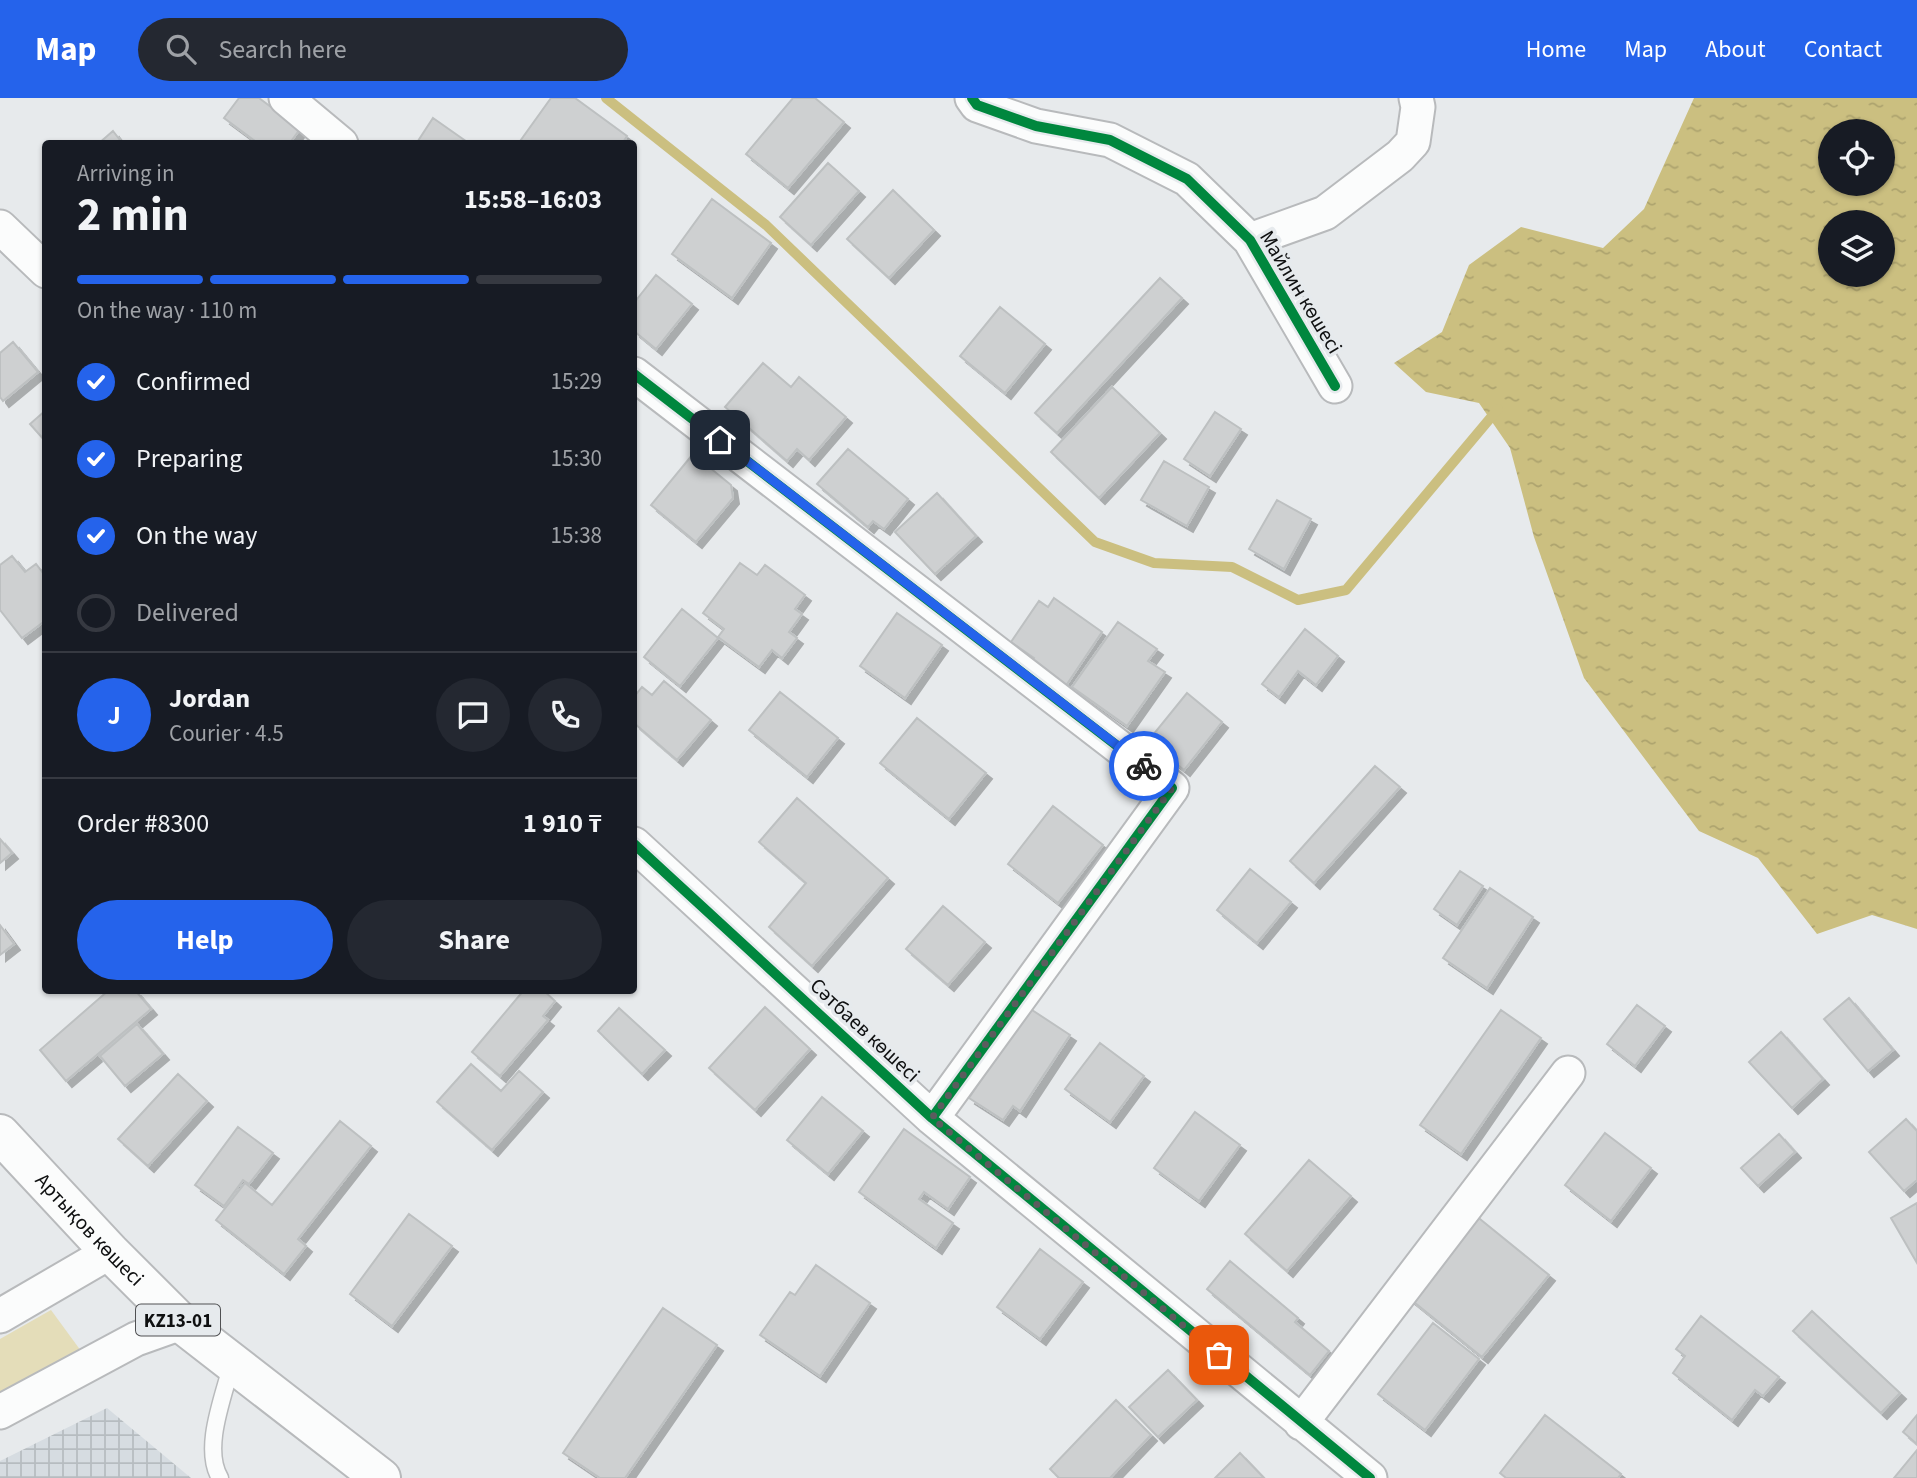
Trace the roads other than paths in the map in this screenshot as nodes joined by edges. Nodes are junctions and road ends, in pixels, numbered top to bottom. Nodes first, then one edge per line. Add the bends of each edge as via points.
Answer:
1 (286, 98) edge
2 (972, 98) edge
3 (1416, 98) edge
4 (336, 140) edge
5 (0, 227) edge
6 (1251, 240) junction
7 (42, 267) edge
8 (637, 376) edge
9 (1335, 386) dead end
10 (637, 847) edge
11 (1568, 1073) dead end
12 (932, 1118) junction
13 (0, 1134) edge
14 (110, 1252) junction
15 (0, 1316) edge
16 (181, 1322) junction
17 (232, 1363) junction
18 (0, 1412) edge
19 (1301, 1423) junction
20 (220, 1478) edge
21 (381, 1478) edge
22 (1370, 1478) edge

1 - 4 street
2 - 6 street, Майлин көшесі via 1036,126 1110,140 1176,173
3 - 6 street via 1413,142 1400,156 1325,213
5 - 7 street
6 - 9 street, Майлин көшесі
8 - 12 street via 1172,788
10 - 12 street, Сәтбаев көшесі
11 - 19 street
12 - 19 street, Сәтбаев көшесі
13 - 14 highway, Артықов көшесі / KZ13-01
14 - 15 street
14 - 16 highway, Артықов көшесі / KZ13-01
16 - 17 highway, Артықов көшесі / KZ13-01
16 - 18 street via 136,1339
17 - 20 lane via 213,1438 214,1467
17 - 21 highway, Артықов көшесі / KZ13-01
19 - 22 street, Сәтбаев көшесі

